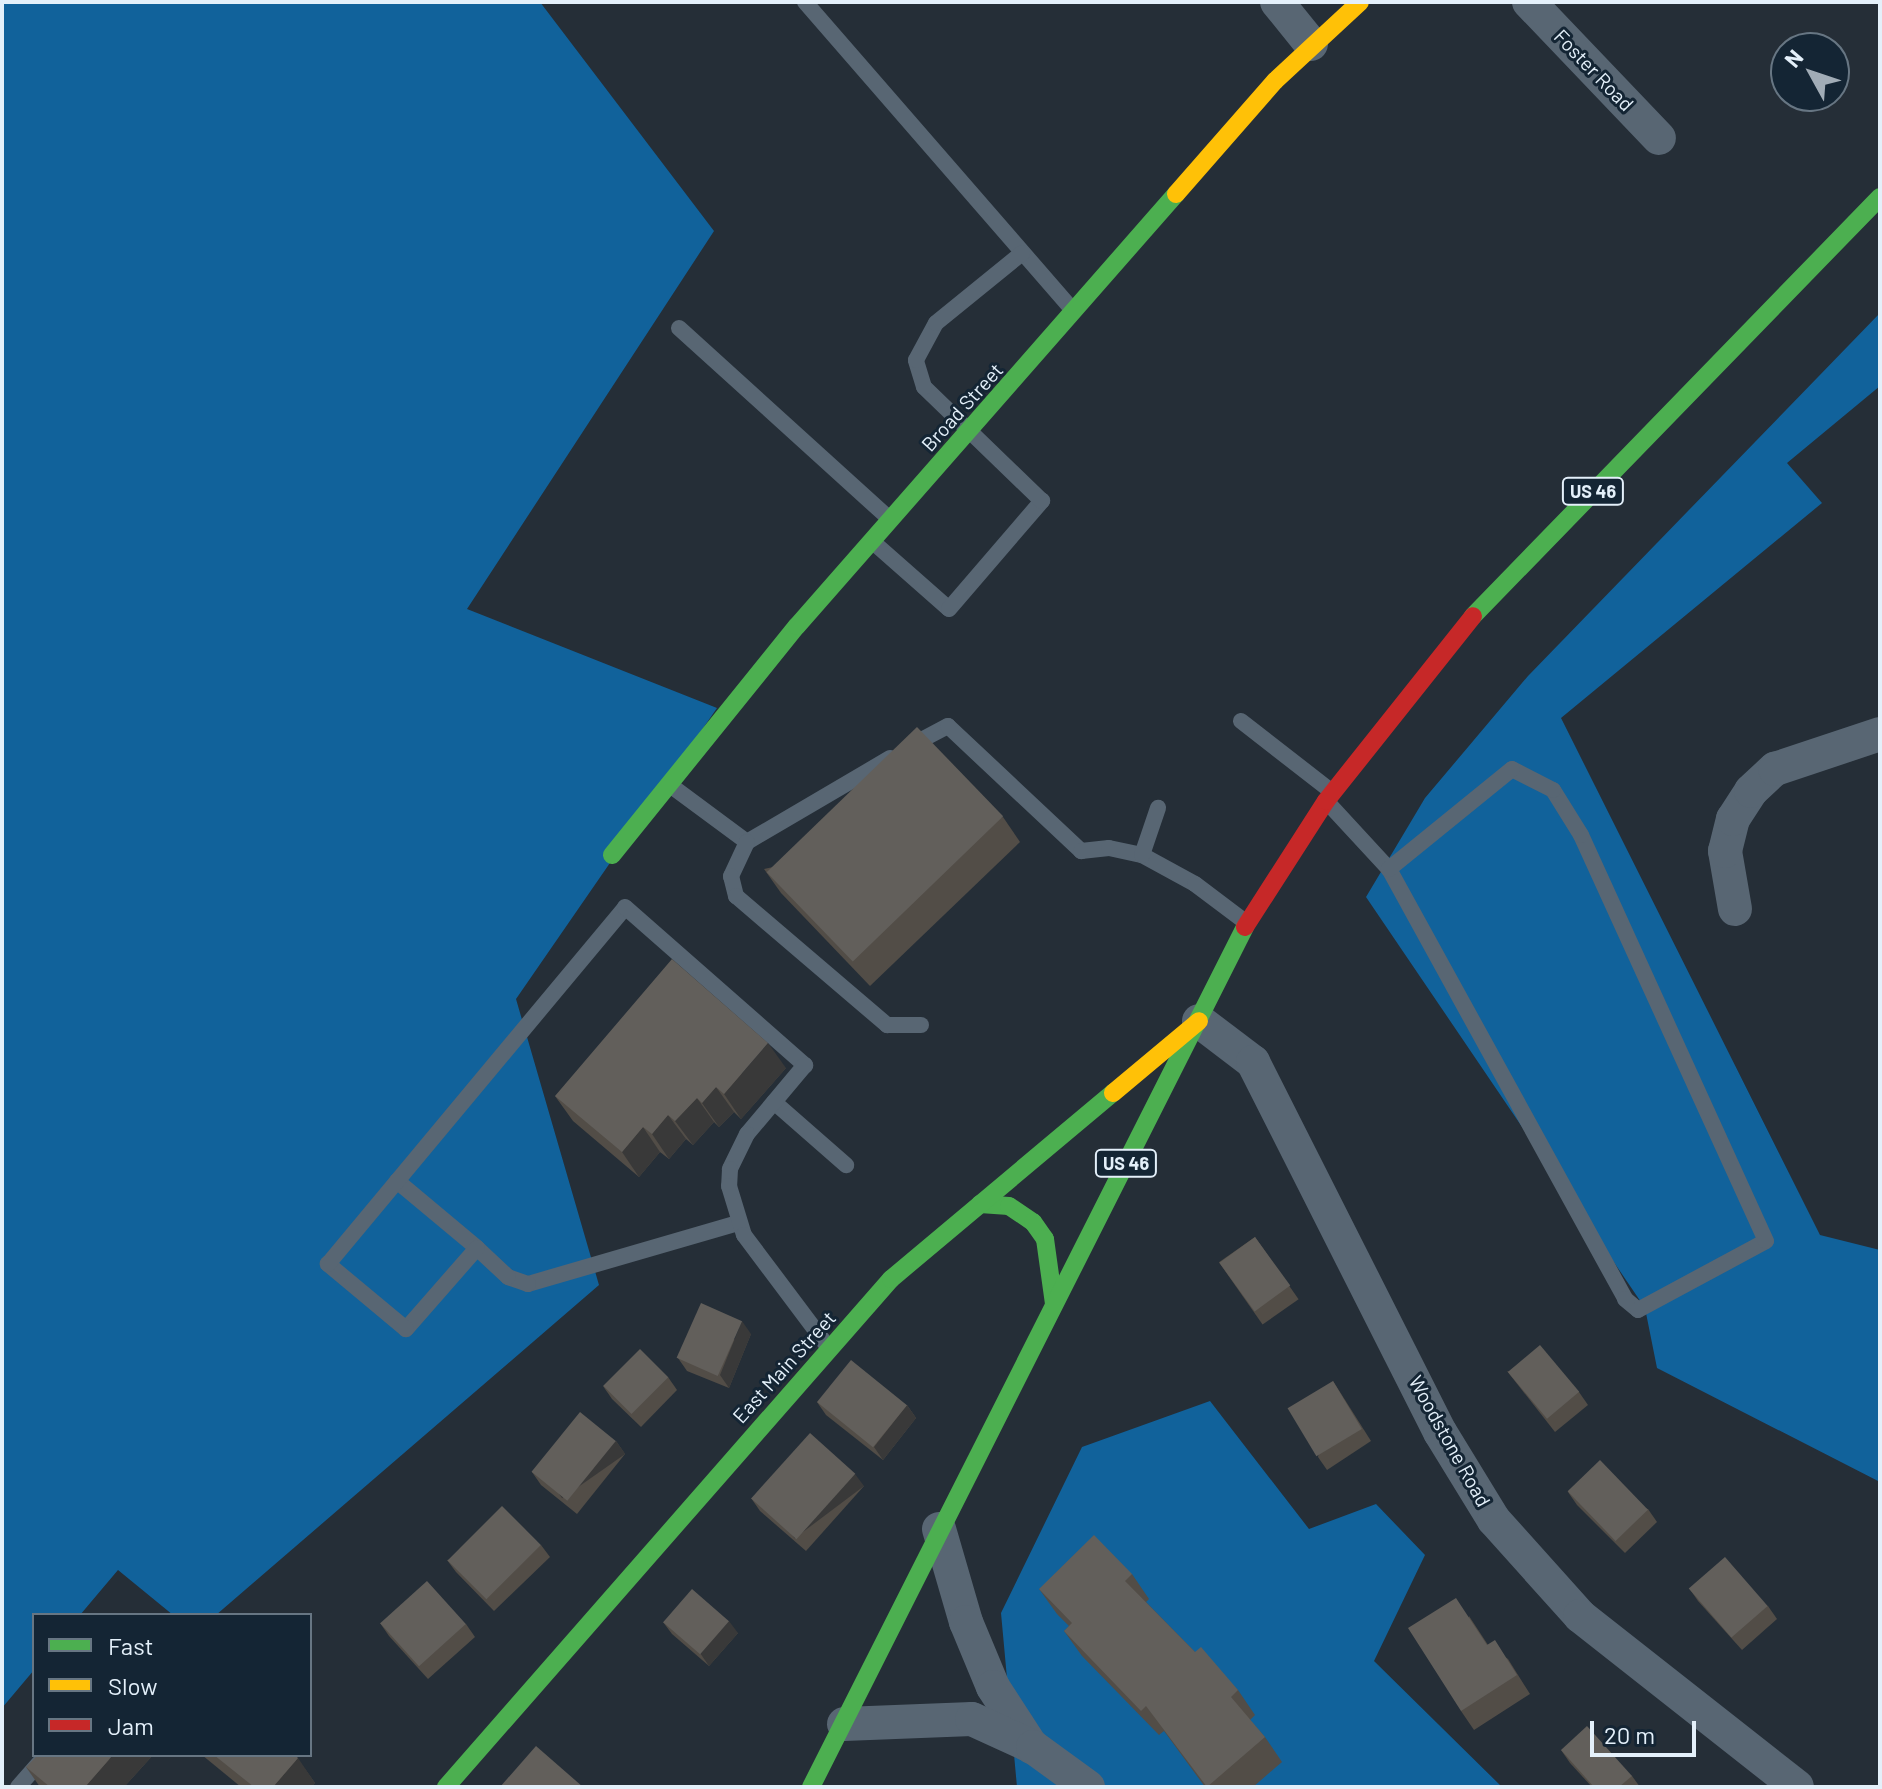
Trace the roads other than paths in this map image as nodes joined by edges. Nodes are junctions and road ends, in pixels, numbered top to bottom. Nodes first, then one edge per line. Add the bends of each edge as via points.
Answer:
1 (805, 2) edge
2 (1277, 2) edge
3 (1360, 2) edge
4 (1529, 2) edge
5 (1311, 44) junction
6 (1659, 138) dead end
7 (1880, 197) edge
8 (1022, 253) junction
9 (1074, 313) junction
10 (679, 328) dead end
11 (968, 434) junction
12 (891, 520) junction
13 (872, 541) junction
14 (1241, 721) dead end
15 (1880, 734) edge
16 (669, 784) junction
17 (1330, 797) junction
18 (1158, 808) dead end
19 (747, 842) junction
20 (612, 855) dead end
21 (1142, 855) junction
22 (1389, 869) junction
23 (1735, 909) dead end
24 (1247, 923) junction
25 (1199, 1021) junction
26 (921, 1025) dead end
27 (774, 1102) junction
28 (846, 1165) dead end
29 (397, 1181) junction
30 (980, 1204) junction
31 (738, 1223) junction
32 (477, 1248) junction
33 (1054, 1304) junction
34 (829, 1349) junction
35 (939, 1529) junction
36 (844, 1724) junction
37 (1033, 1747) junction
38 (44, 1757) edge
39 (18, 1787) edge
40 (446, 1787) edge
41 (811, 1787) edge
42 (1088, 1787) edge
43 (1797, 1787) edge

1 - 8 lane
2 - 5 street
3 - 5 street, Broad Street
4 - 6 street, Foster Road
5 - 9 street, Broad Street
7 - 17 street, US 46 via 1456,634
8 - 9 lane
8 - 11 lane via 936,323 916,360 924,387
9 - 11 street, Broad Street
10 - 12 lane
11 - 12 street, Broad Street
11 - 13 lane via 1042,501 949,609
12 - 13 street, Broad Street
13 - 16 street, Broad Street
14 - 17 lane
15 - 23 street via 1775,769 1751,791 1733,819 1725,851
16 - 19 lane
16 - 20 street, Broad Street
17 - 22 lane
17 - 24 street, US 46
18 - 21 lane
19 - 21 lane via 948,726 1081,851 1109,848
19 - 26 lane via 731,876 736,896 887,1025
21 - 24 lane via 1195,884
22 - 22 lane via 1512,769 1553,790 1581,835 1766,1241 1638,1310 1625,1299
24 - 25 street, US 46
25 - 30 street, East Main Street
25 - 33 street, US 46
25 - 43 street, Woodstone Road via 1253,1062 1440,1432 1494,1520 1580,1616
27 - 28 lane
27 - 29 lane via 805,1065 625,907
27 - 31 lane via 747,1134 730,1169
29 - 32 lane
29 - 32 lane via 328,1264 406,1329
30 - 33 street via 1009,1206 1033,1222 1045,1239
30 - 34 street, East Main Street via 891,1279
31 - 32 lane via 528,1284 508,1277
31 - 34 lane
33 - 35 street, US 46
34 - 40 street, East Main Street
35 - 36 street, US 46
35 - 37 street via 966,1622 993,1687
36 - 37 street via 972,1719
36 - 41 street, US 46
37 - 42 street
38 - 39 lane

